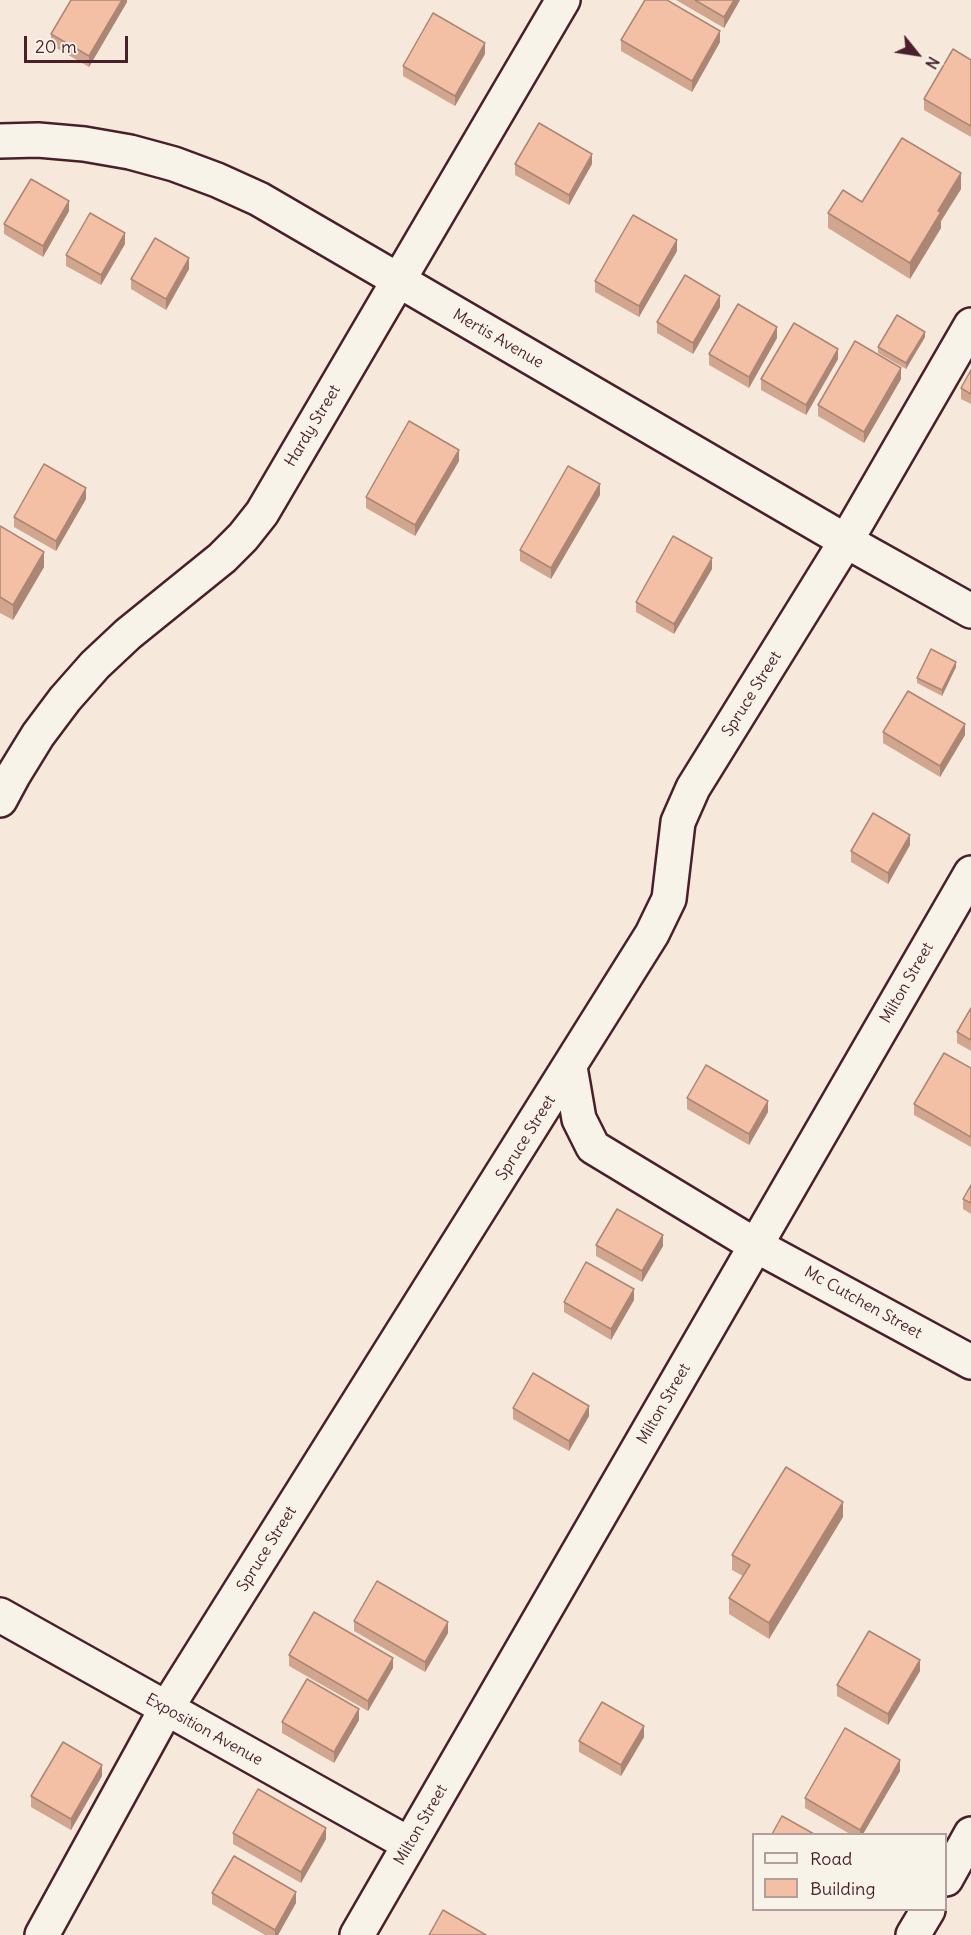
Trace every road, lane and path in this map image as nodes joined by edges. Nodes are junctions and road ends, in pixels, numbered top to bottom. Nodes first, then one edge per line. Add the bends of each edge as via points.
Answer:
1 (563, 0) edge
2 (0, 141) edge
3 (399, 281) junction
4 (971, 325) edge
5 (846, 540) junction
6 (971, 611) edge
7 (0, 800) edge
8 (971, 873) edge
9 (570, 1067) junction
10 (755, 1245) junction
11 (971, 1362) edge
12 (0, 1615) edge
13 (166, 1709) junction
14 (971, 1834) edge
15 (409, 1844) junction
16 (947, 1876) edge
17 (927, 1911) edge
18 (42, 1935) edge
19 (357, 1935) edge
20 (913, 1935) edge

1 - 3 street, Hardy Street
2 - 3 street, Mertis Avenue via 84,144 174,164 259,199
3 - 5 street, Mertis Avenue
3 - 7 street, Hardy Street via 243,537 95,665 38,735
4 - 5 street, Spruce Street
5 - 6 street, Mertis Avenue
5 - 9 street, Spruce Street via 693,788 678,822 669,898 652,934
8 - 10 street, Milton Street
9 - 10 street, Mc Cutchen Street via 579,1119 593,1147
9 - 13 street, Spruce Street
10 - 11 street, Mc Cutchen Street
10 - 15 street, Milton Street
12 - 13 street, Exposition Avenue
13 - 15 street, Exposition Avenue
13 - 18 street, Spruce Street
14 - 16 street
15 - 19 street, Milton Street
17 - 20 street

